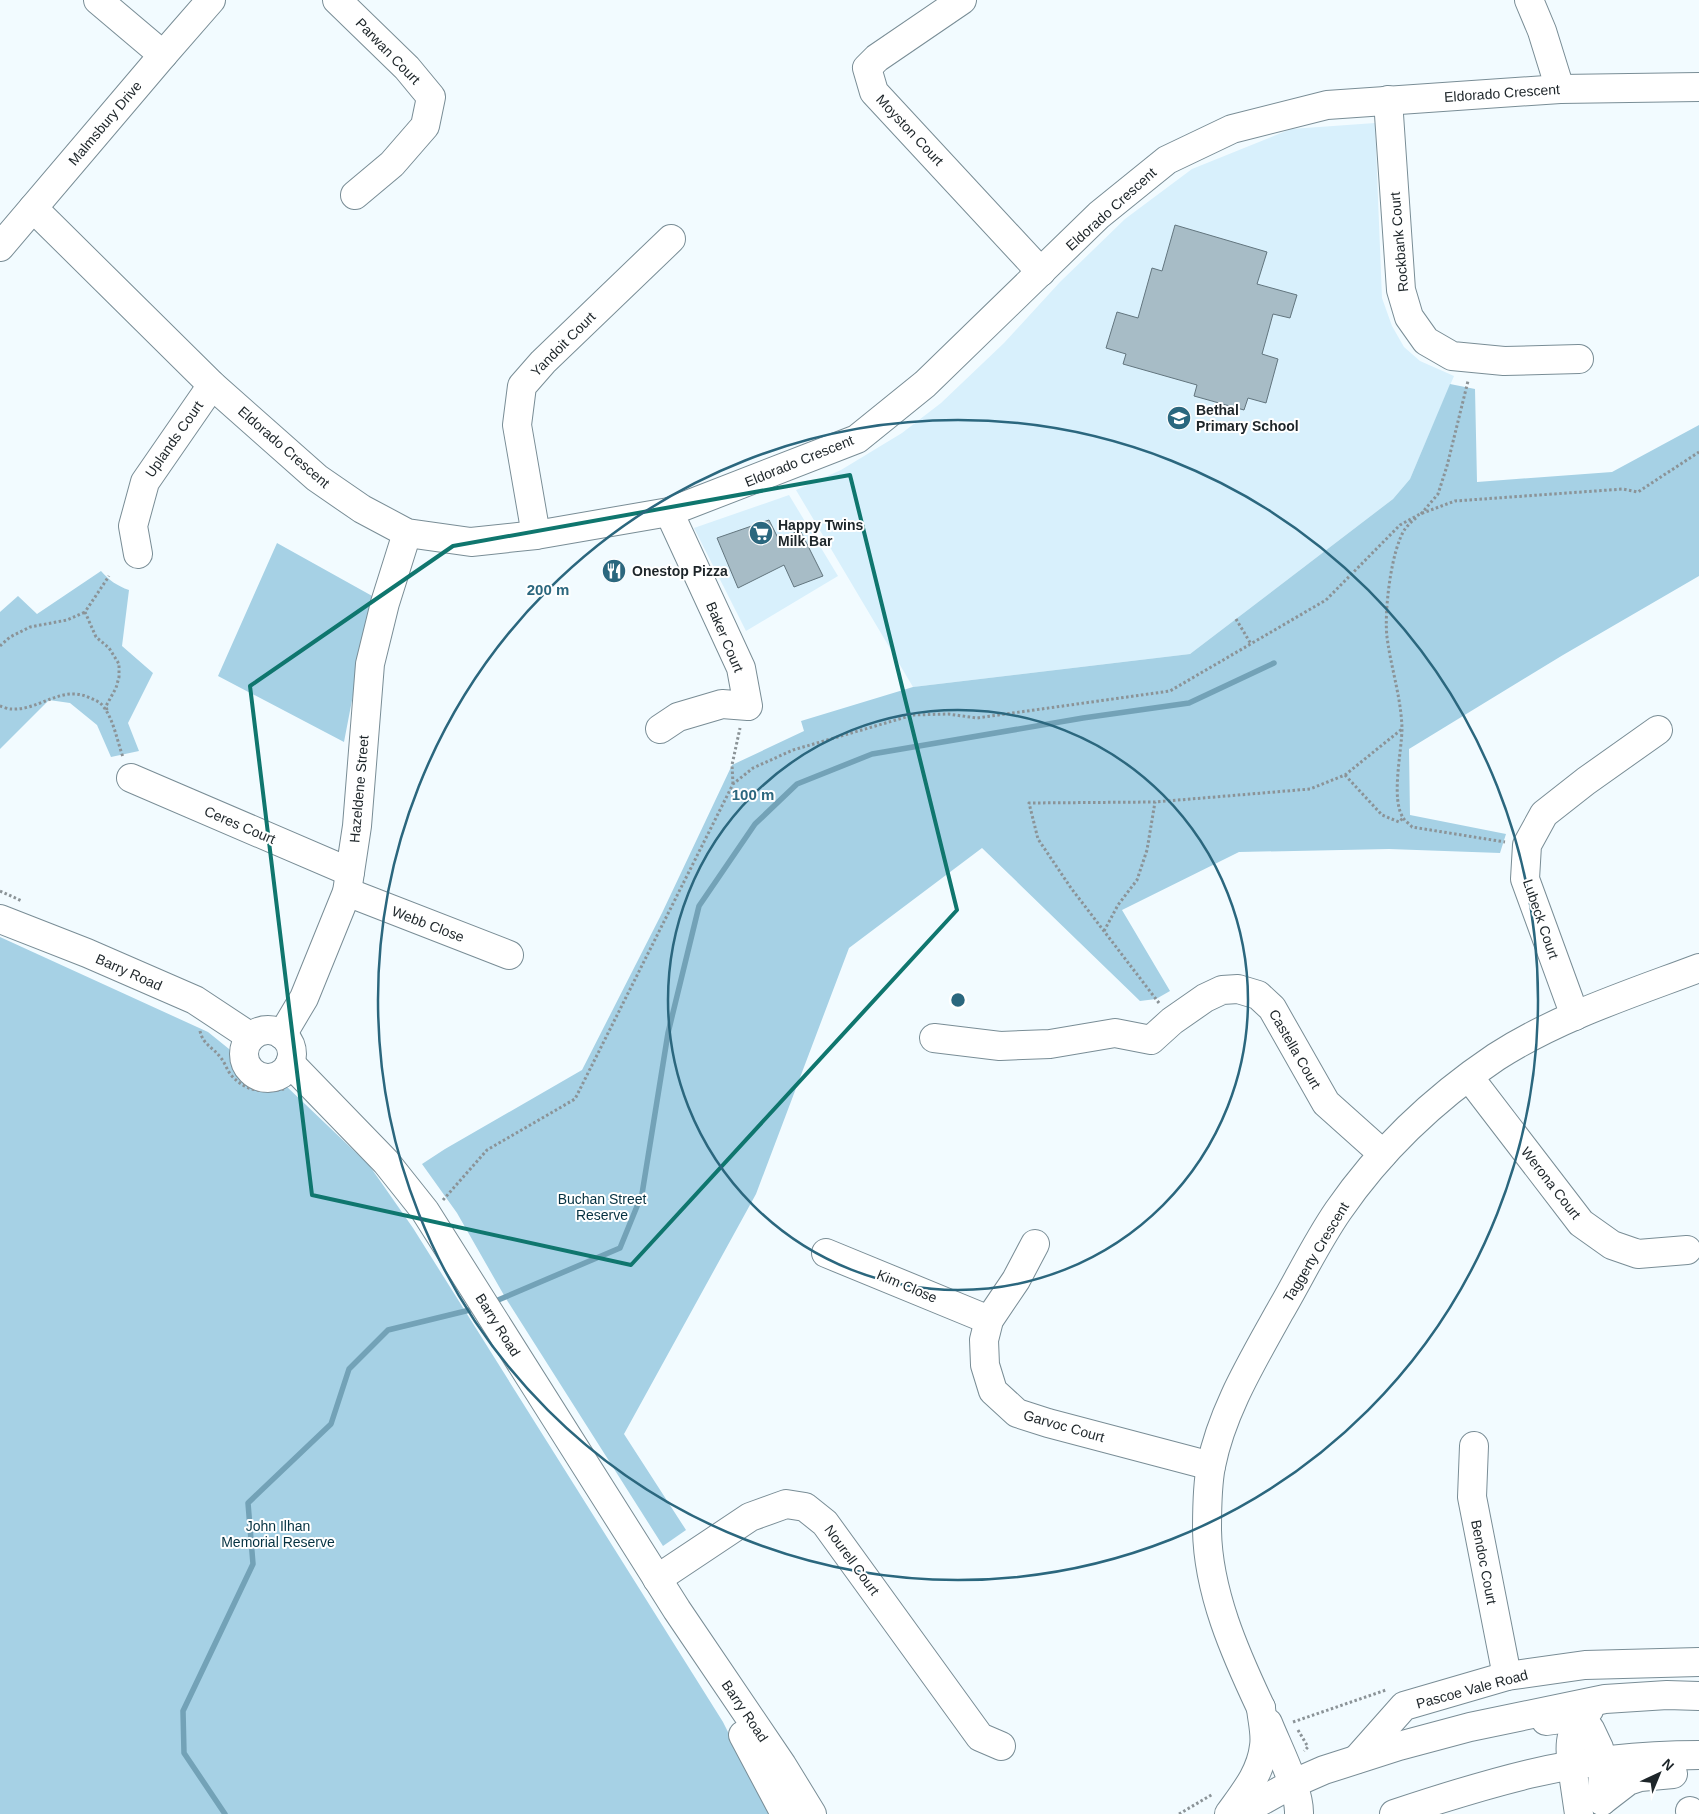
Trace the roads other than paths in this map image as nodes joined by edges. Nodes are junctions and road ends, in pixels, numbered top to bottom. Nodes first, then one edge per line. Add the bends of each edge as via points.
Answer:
1 (98, 0) edge
2 (211, 0) edge
3 (337, 0) edge
4 (962, 0) edge
5 (1529, 0) edge
6 (162, 55) junction
7 (1699, 86) edge
8 (1560, 89) junction
9 (1388, 100) junction
10 (355, 195) dead end
11 (33, 208) junction
12 (671, 239) dead end
13 (0, 248) edge
14 (1041, 272) junction
15 (1579, 359) dead end
16 (212, 385) junction
17 (668, 512) junction
18 (407, 533) junction
19 (536, 535) junction
20 (138, 554) dead end
21 (660, 729) dead end
22 (1658, 730) dead end
23 (131, 778) road end
24 (348, 882) junction
25 (0, 919) edge
26 (509, 955) dead end
27 (1699, 968) edge
28 (1575, 1016) junction
29 (282, 1035) junction
30 (252, 1037) junction
31 (934, 1038) dead end
32 (290, 1063) junction
33 (1469, 1077) junction
34 (1383, 1154) junction
35 (1035, 1244) dead end
36 (1687, 1250) dead end
37 (826, 1253) dead end
38 (988, 1320) junction
39 (1474, 1446) dead end
40 (1211, 1466) junction
41 (657, 1579) junction
42 (677, 1610) junction
43 (1699, 1662) edge
44 (1507, 1676) junction
45 (1699, 1696) edge
46 (1605, 1699) junction
47 (1261, 1708) junction
48 (1577, 1722) junction
49 (1470, 1727) junction
50 (1000, 1746) dead end
51 (1699, 1755) edge
52 (1358, 1759) junction
53 (1603, 1762) junction
54 (1572, 1766) junction
55 (1324, 1770) junction
56 (1699, 1773) edge
57 (1292, 1784) junction
58 (1601, 1808) edge
59 (786, 1814) edge
60 (812, 1814) edge
61 (1229, 1814) edge
62 (1238, 1814) edge
63 (1298, 1814) edge
64 (1394, 1814) edge
65 (1579, 1814) edge

1 - 6 street
2 - 6 street, Malmsbury Drive
3 - 10 street, Parwan Court via 407,68 431,97 425,126 392,164
4 - 14 street, Moyston Court via 867,68 874,92
5 - 8 street
6 - 11 street, Malmsbury Drive
7 - 8 street, Eldorado Crescent
8 - 9 street, Eldorado Crescent
9 - 14 street, Eldorado Crescent via 1327,105 1232,129 1167,160 1100,216
9 - 15 street, Rockbank Court via 1401,290 1409,317 1426,341 1452,356 1504,361
11 - 13 street, Malmsbury Drive
11 - 16 street, Eldorado Crescent
12 - 19 street, Yandoit Court via 522,386 517,425
14 - 17 street, Eldorado Crescent via 925,384 857,439
16 - 18 street, Eldorado Crescent via 317,478 362,509
16 - 20 street, Uplands Court via 145,482 133,526
17 - 19 street, Eldorado Crescent
17 - 21 street, Baker Court via 742,668 748,706 722,704 678,717
18 - 19 street, Eldorado Crescent via 471,542
18 - 24 street, Hazeldene Street via 370,664 358,826
22 - 28 street, Lubeck Court via 1544,814 1527,845 1525,879
23 - 24 street, Ceres Court
24 - 26 street, Webb Close
24 - 29 street, Hazeldene Street via 304,998
25 - 30 street, Barry Road via 195,1000
27 - 28 street, Taggerty Crescent
28 - 33 street, Taggerty Crescent via 1520,1043
29 - 30 street via 263,1031
29 - 32 street via 291,1048
30 - 32 street via 247,1044 245,1058 252,1072 274,1077
31 - 34 street, Castella Court via 1000,1046 1050,1044 1115,1033 1150,1040 1205,998 1222,990 1238,989 1258,995 1272,1008 1326,1103
32 - 41 street, Barry Road via 386,1162 425,1211
33 - 34 street, Taggerty Crescent via 1419,1117
33 - 36 street, Werona Court via 1581,1223 1612,1245 1638,1254
34 - 40 street, Taggerty Crescent via 1337,1212 1253,1360 1234,1398
35 - 38 street, Garvoc Court via 1016,1280
37 - 38 street, Kim Close
38 - 40 street, Garvoc Court via 984,1357 993,1391 1017,1413
39 - 44 street, Bendoc Court via 1472,1497
40 - 47 street, Taggerty Crescent via 1207,1531 1211,1566 1231,1639
41 - 42 street, Barry Road
41 - 50 street, Nourell Court via 750,1516 786,1504 805,1506 826,1523 980,1738
42 - 59 street, Barry Road
42 - 60 street, Barry Road
43 - 44 street, Pascoe Vale Road via 1585,1665
44 - 52 street, Pascoe Vale Road via 1404,1706
45 - 46 street
46 - 48 street
46 - 49 street
47 - 55 street via 1296,1750
47 - 57 street
47 - 61 street via 1265,1745 1260,1766 1252,1783
48 - 49 street via 1569,1718
48 - 53 street via 1590,1729
48 - 54 street via 1569,1750
49 - 52 street
51 - 53 street
52 - 55 street
53 - 54 street
53 - 58 street
54 - 64 street via 1462,1792
54 - 65 street
55 - 57 street
56 - 58 street via 1640,1777 1628,1781
57 - 62 street
57 - 63 street

